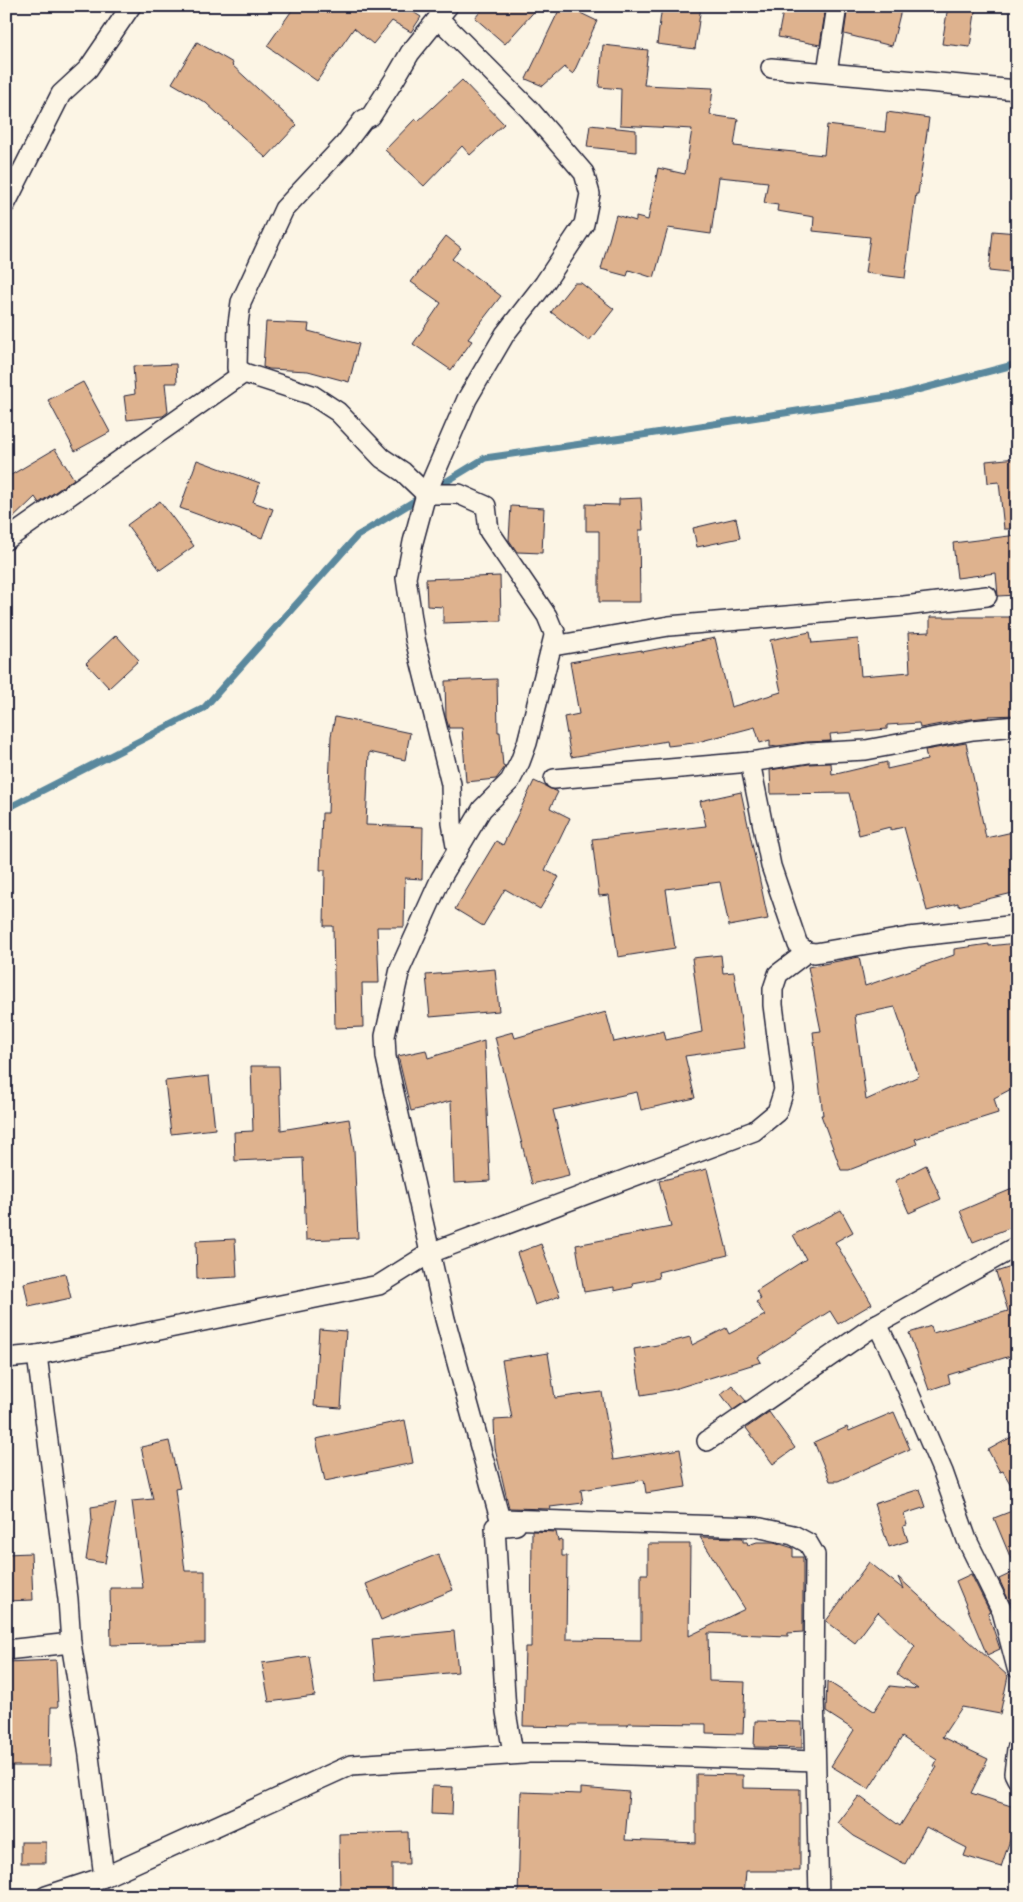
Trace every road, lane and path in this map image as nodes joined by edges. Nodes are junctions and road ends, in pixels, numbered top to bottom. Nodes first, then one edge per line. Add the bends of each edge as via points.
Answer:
1 (131, 6) edge
2 (836, 6) edge
3 (443, 12) edge
4 (771, 68) dead end
5 (827, 72) junction
6 (1017, 90) edge
7 (6, 203) edge
8 (244, 373) junction
9 (426, 494) junction
10 (6, 540) edge
11 (987, 596) dead end
12 (555, 632) junction
13 (1017, 726) edge
14 (750, 762) junction
15 (554, 779) dead end
16 (457, 852) junction
17 (1017, 926) edge
18 (807, 952) junction
19 (1017, 1246) edge
20 (430, 1253) junction
21 (877, 1324) junction
22 (37, 1355) junction
23 (6, 1358) edge
24 (707, 1440) dead end
25 (560, 1521) junction
26 (71, 1643) junction
27 (6, 1650) edge
28 (1017, 1668) edge
29 (1017, 1749) edge
30 (548, 1753) junction
31 (815, 1761) junction
32 (1017, 1779) edge
33 (104, 1877) junction
34 (46, 1896) edge
35 (819, 1896) edge

1 - 7 street via 88,69 61,94
2 - 5 street
3 - 8 street via 410,53 371,116 363,120 284,209 241,302 236,361 237,368
3 - 9 street via 584,173 590,194 584,224 544,284 505,334 466,399
4 - 5 street
5 - 6 street
8 - 9 street via 312,395 338,412 382,458
8 - 10 street
9 - 12 street via 459,494 486,506 489,531
9 - 16 street via 406,578 415,639 451,784
11 - 12 street via 670,626 559,645
12 - 16 street via 520,762 510,781 482,809
13 - 14 street via 973,730 866,750 808,753
14 - 15 street
14 - 18 street via 771,866 798,944
16 - 20 street via 441,878 400,969 385,1036 386,1057
17 - 18 street
18 - 20 street via 778,974 774,1006 784,1090 776,1112 754,1131
19 - 21 street
20 - 22 street via 379,1285
20 - 25 street via 500,1519
21 - 24 street
21 - 28 street via 898,1365 967,1540 1002,1611
22 - 23 street
22 - 26 street
25 - 30 street via 495,1527 506,1712 513,1753
25 - 31 street via 756,1527 793,1535 808,1543 815,1556
26 - 27 street
26 - 33 street
29 - 32 street via 1014,1773
30 - 31 street
30 - 33 street via 351,1764
31 - 35 street
33 - 34 street

